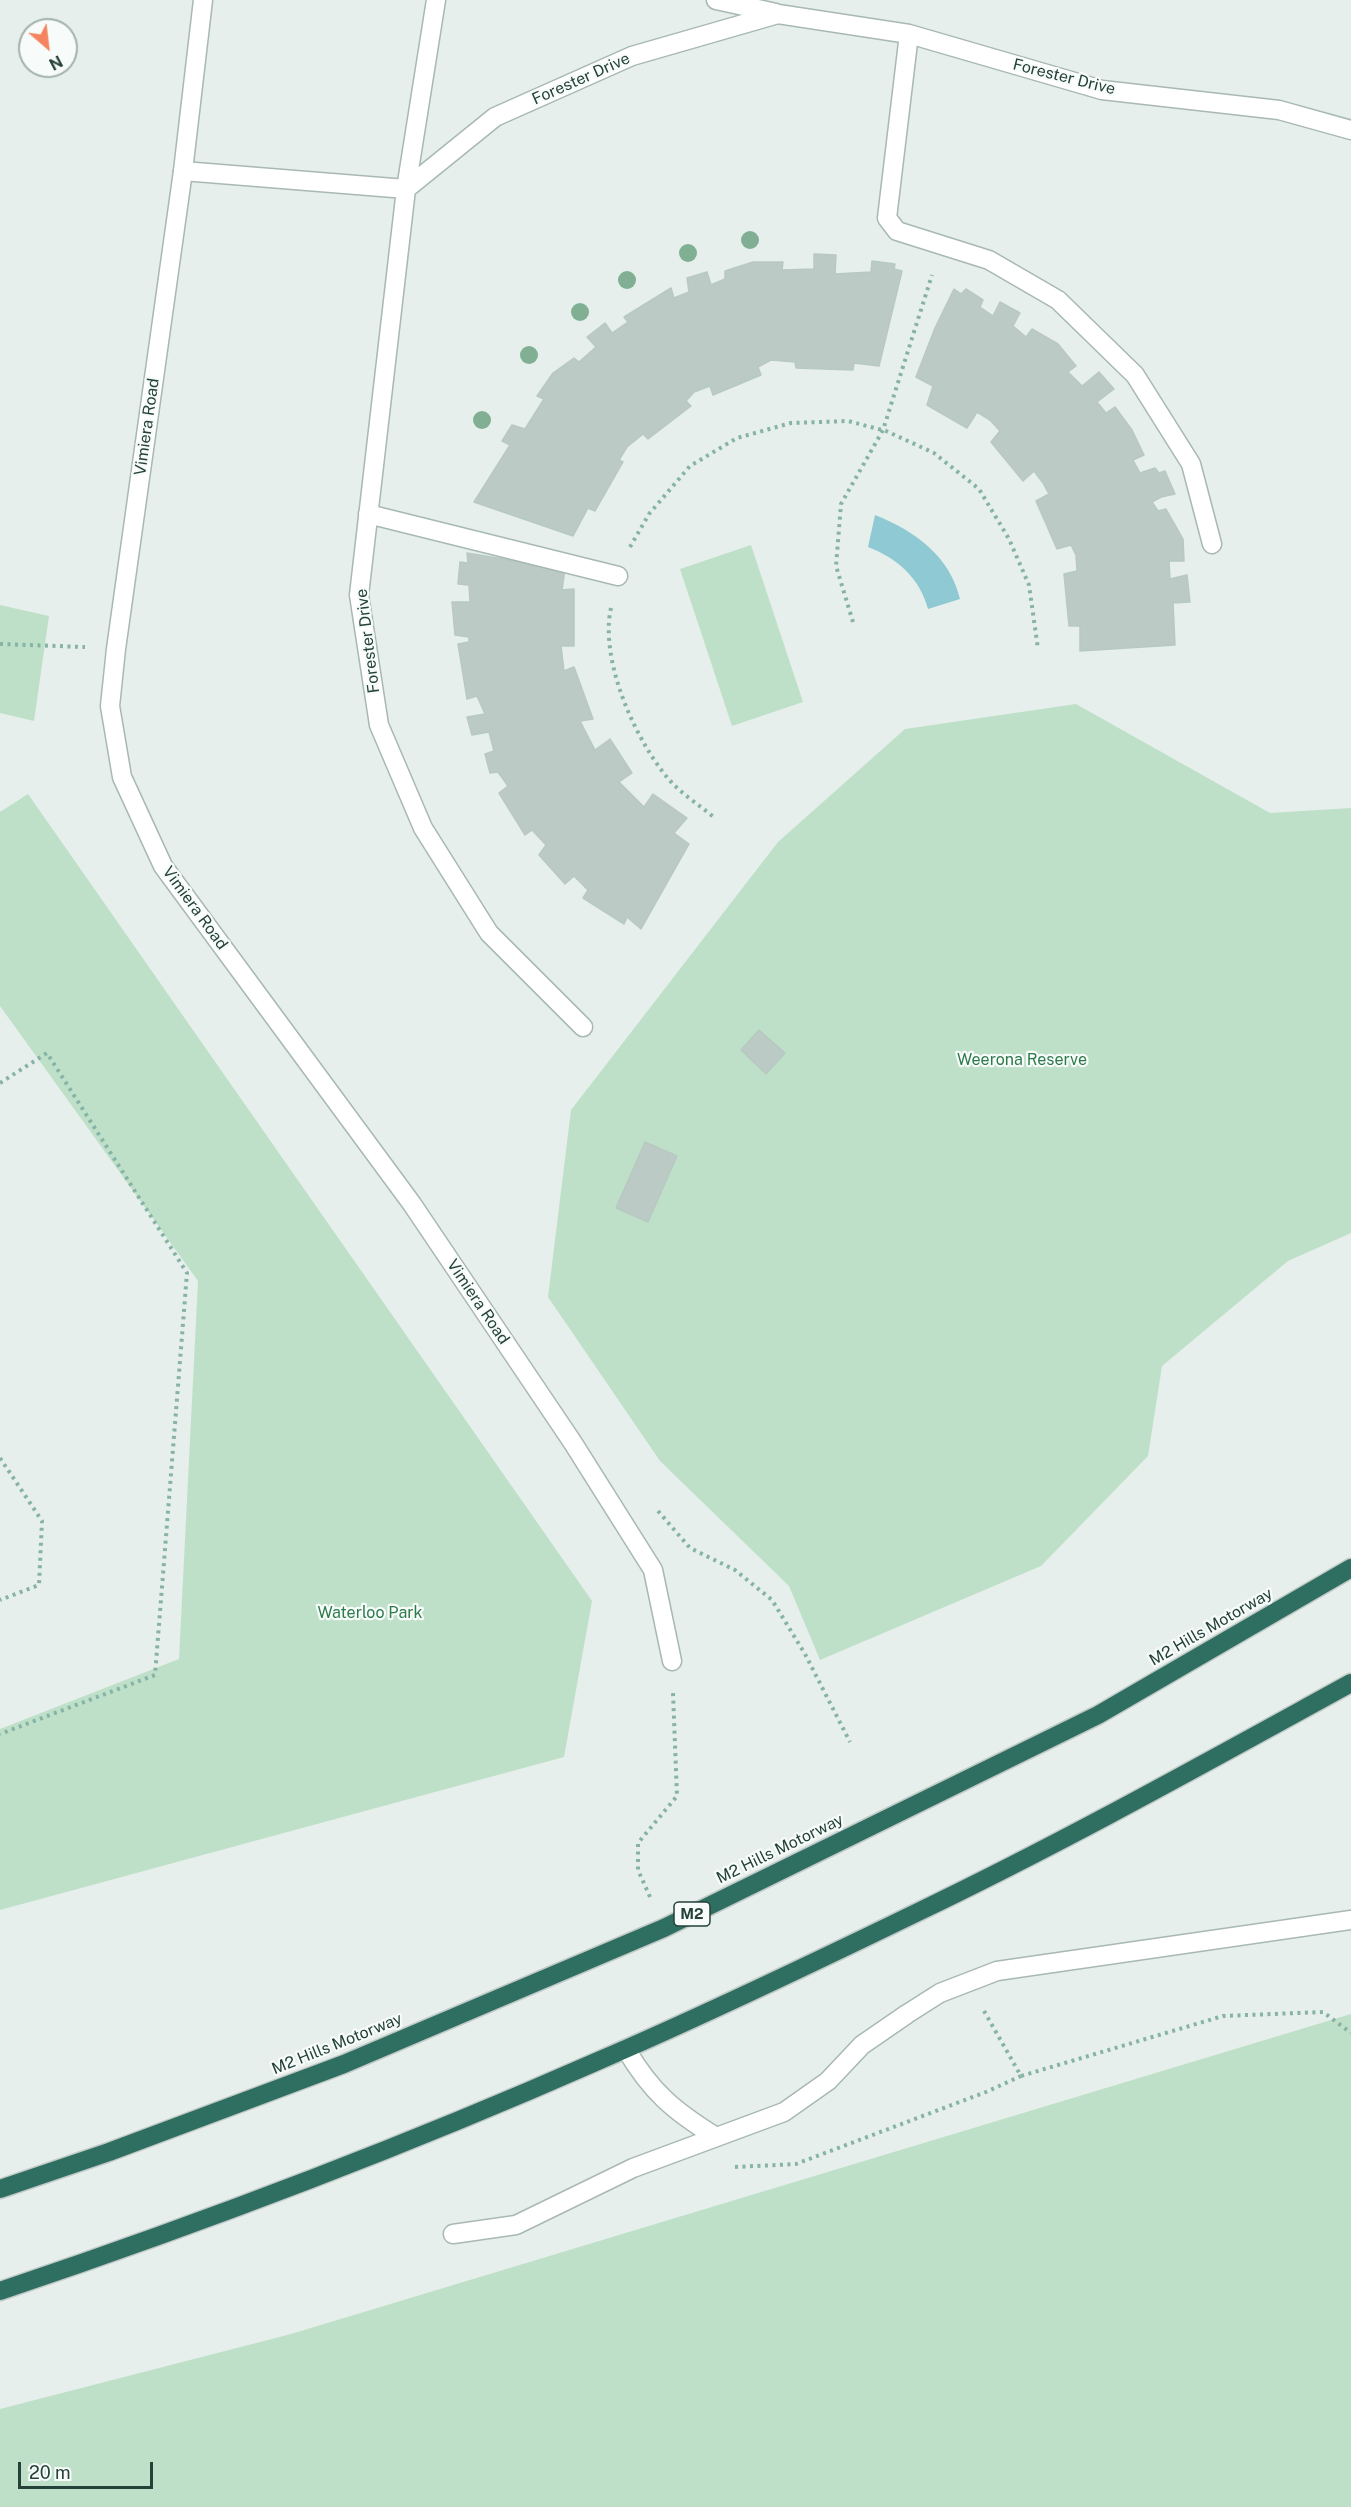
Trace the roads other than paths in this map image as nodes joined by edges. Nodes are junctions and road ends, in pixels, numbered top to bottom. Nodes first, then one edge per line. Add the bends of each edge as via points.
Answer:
1 (203, 0) edge
2 (435, 0) edge
3 (716, 0) edge
4 (778, 14) junction
5 (909, 34) junction
6 (1351, 130) edge
7 (183, 171) junction
8 (406, 189) junction
9 (368, 514) junction
10 (1212, 544) dead end
11 (618, 576) road end
12 (583, 1027) dead end
13 (1351, 1568) edge
14 (672, 1661) road end
15 (1351, 1683) edge
16 (1351, 1920) edge
17 (626, 2049) junction
18 (716, 2137) junction
19 (0, 2189) edge
20 (453, 2234) dead end
21 (0, 2291) edge

1 - 7 street, Vimiera Road
2 - 8 street, Forester Drive
3 - 4 street, Forester Drive
4 - 5 street, Forester Drive
4 - 8 street, Forester Drive via 632,56 495,117
5 - 6 street, Forester Drive via 1102,90 1279,110
5 - 10 street via 887,218 897,231 989,260 1058,300 1135,375 1191,464
7 - 8 street
7 - 14 street, Vimiera Road via 110,706 122,777 163,866 412,1204 573,1443 653,1570
8 - 9 street, Forester Drive
9 - 11 street
9 - 12 street, Forester Drive via 359,595 379,725 423,828 489,933
13 - 19 highway, M2 Hills Motorway / M2 via 1098,1715 664,1928 344,2064
15 - 17 highway via 1153,1792 918,1912
16 - 18 street via 997,1971 940,1992 862,2045 828,2081 784,2112
17 - 18 street via 641,2075 679,2114
17 - 21 highway via 343,2166 143,2243
18 - 20 street via 633,2168 516,2225

